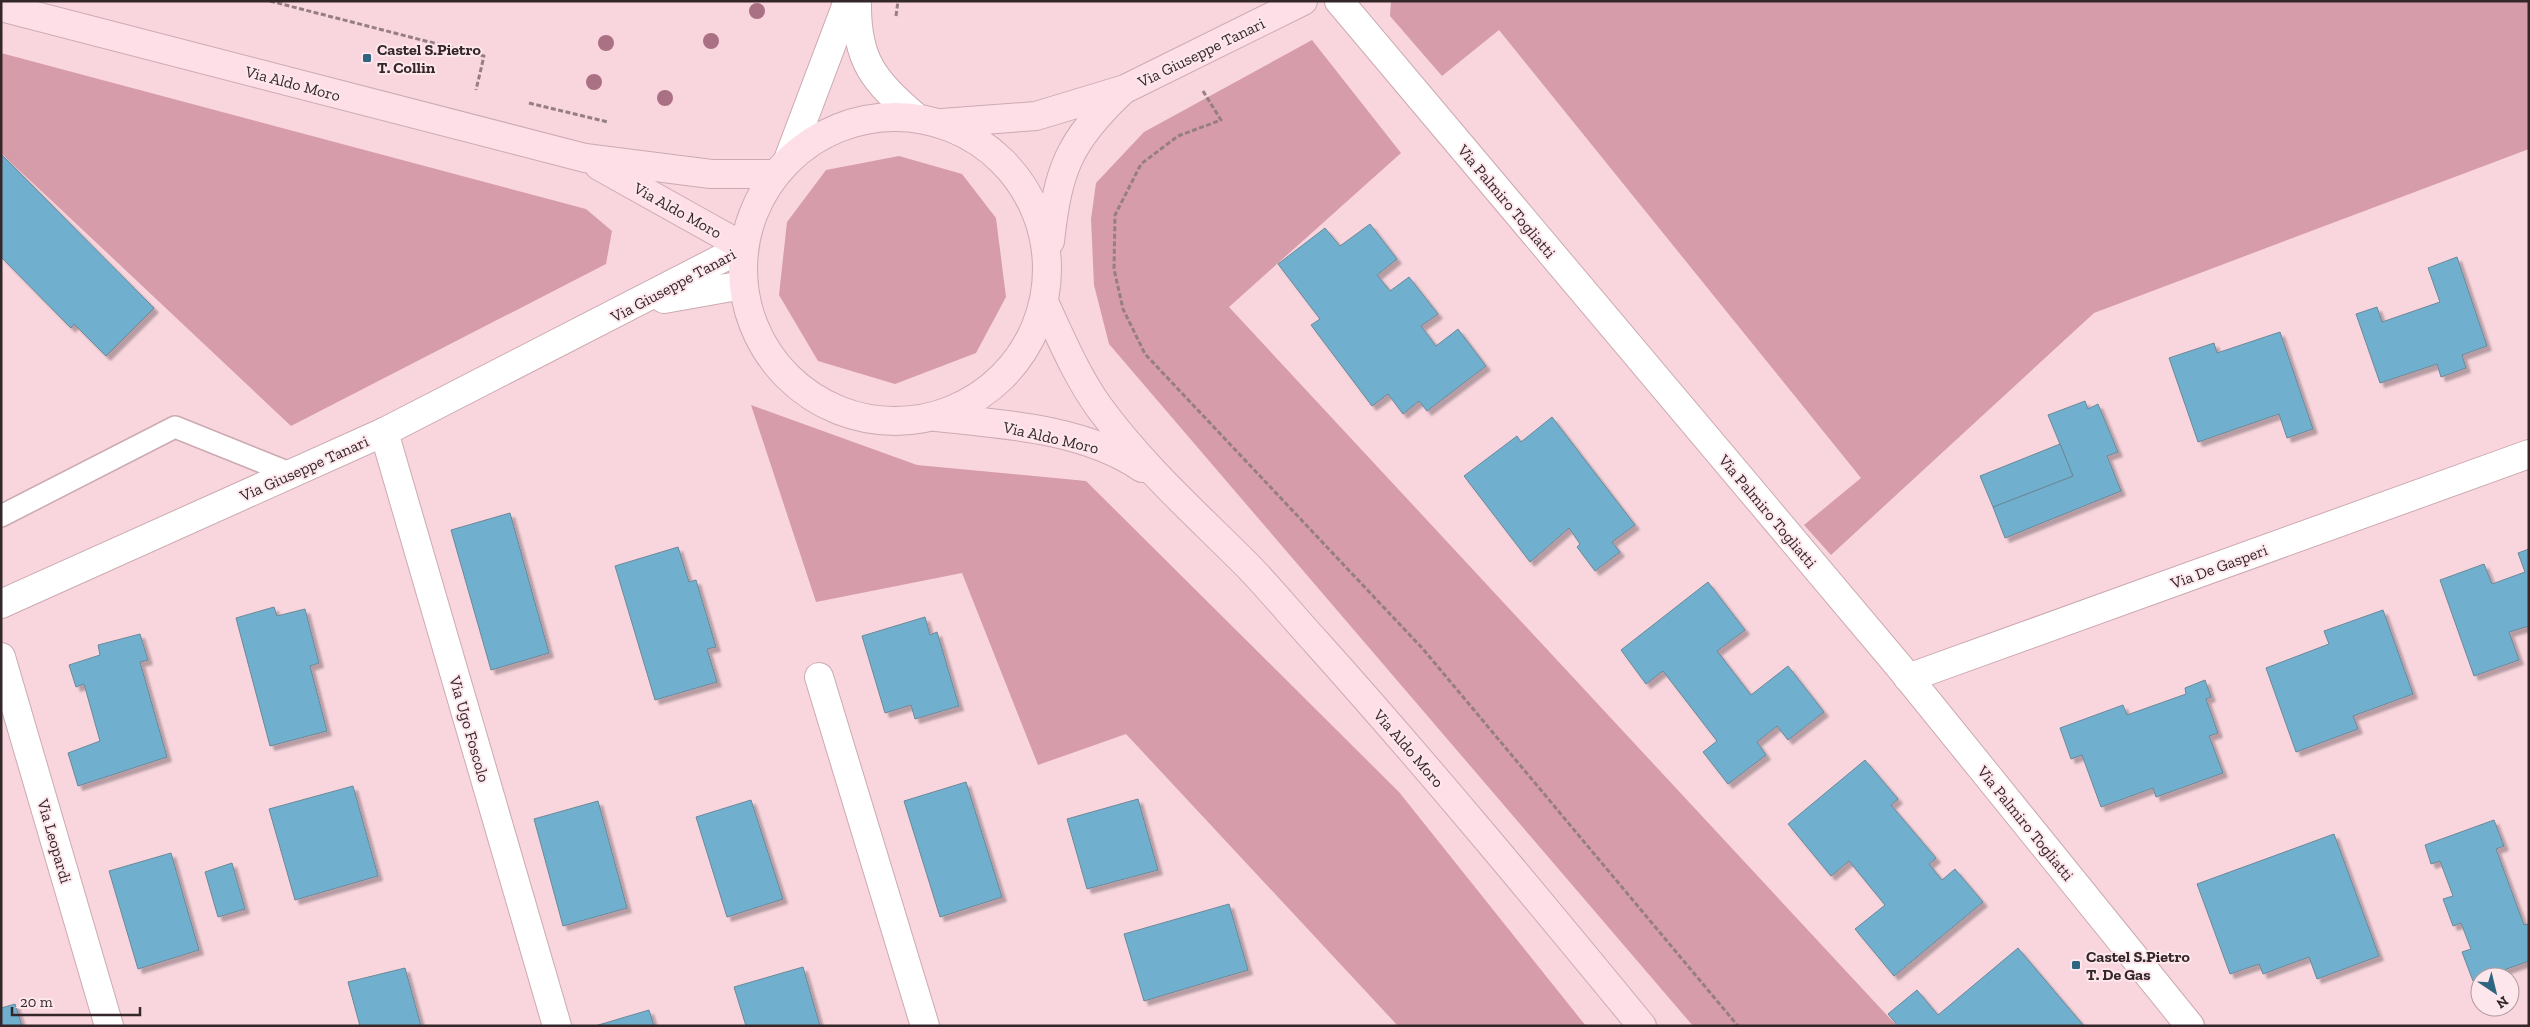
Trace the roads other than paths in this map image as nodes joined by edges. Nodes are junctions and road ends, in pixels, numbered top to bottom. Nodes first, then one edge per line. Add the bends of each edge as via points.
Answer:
1 (848, 1) edge
2 (857, 1) edge
3 (1303, 1) edge
4 (1339, 1) edge
5 (1, 7) edge
6 (1125, 89) junction
7 (929, 121) junction
8 (585, 158) junction
9 (782, 167) junction
10 (744, 247) junction
11 (1048, 258) junction
12 (743, 285) junction
13 (1044, 302) junction
14 (602, 322) junction
15 (932, 416) junction
16 (384, 432) junction
17 (2529, 454) edge
18 (292, 474) junction
19 (1161, 482) junction
20 (1, 516) edge
21 (1, 604) edge
22 (1, 657) edge
23 (819, 677) dead end
24 (1908, 678) junction
25 (109, 1026) edge
26 (557, 1026) edge
27 (926, 1026) edge
28 (1642, 1026) edge
29 (2190, 1026) edge

1 - 9 street
2 - 7 street via 856,28 864,59 889,94
3 - 6 main road, Via Giuseppe Tanari
4 - 24 street, Via Palmiro Togliatti
5 - 8 main road, Via Aldo Moro
6 - 7 main road, Via Giuseppe Tanari via 1036,116
6 - 11 main road, Via Giuseppe Tanari via 1093,119 1074,147 1060,177
7 - 9 main road, Via Giuseppe Tanari via 882,117 848,124 816,139
7 - 11 main road via 982,144 1015,174 1038,214
8 - 9 main road, Via Aldo Moro via 711,174
8 - 10 main road, Via Aldo Moro
9 - 10 main road via 755,208
10 - 12 main road
10 - 14 street, Via Giuseppe Tanari
11 - 13 main road, Via Giuseppe Tanari
12 - 14 street, Via Giuseppe Tanari via 652,302
12 - 15 main road via 751,322 768,355 793,383 823,404 858,417 895,422
13 - 15 main road, Via Giuseppe Tanari via 1029,342 1004,376 971,401
13 - 19 main road, Via Aldo Moro via 1098,406
14 - 16 street, Via Giuseppe Tanari
15 - 19 main road, Via Aldo Moro via 1029,428 1104,448
16 - 18 street, Via Giuseppe Tanari
16 - 26 street, Via Ugo Foscolo
17 - 24 street, Via De Gasperi
18 - 20 lane via 175,427
18 - 21 street, Via Giuseppe Tanari
19 - 28 main road, Via Aldo Moro via 1249,567 1321,648 1457,802
22 - 25 street, Via Leopardi
23 - 27 street
24 - 29 street, Via Palmiro Togliatti

